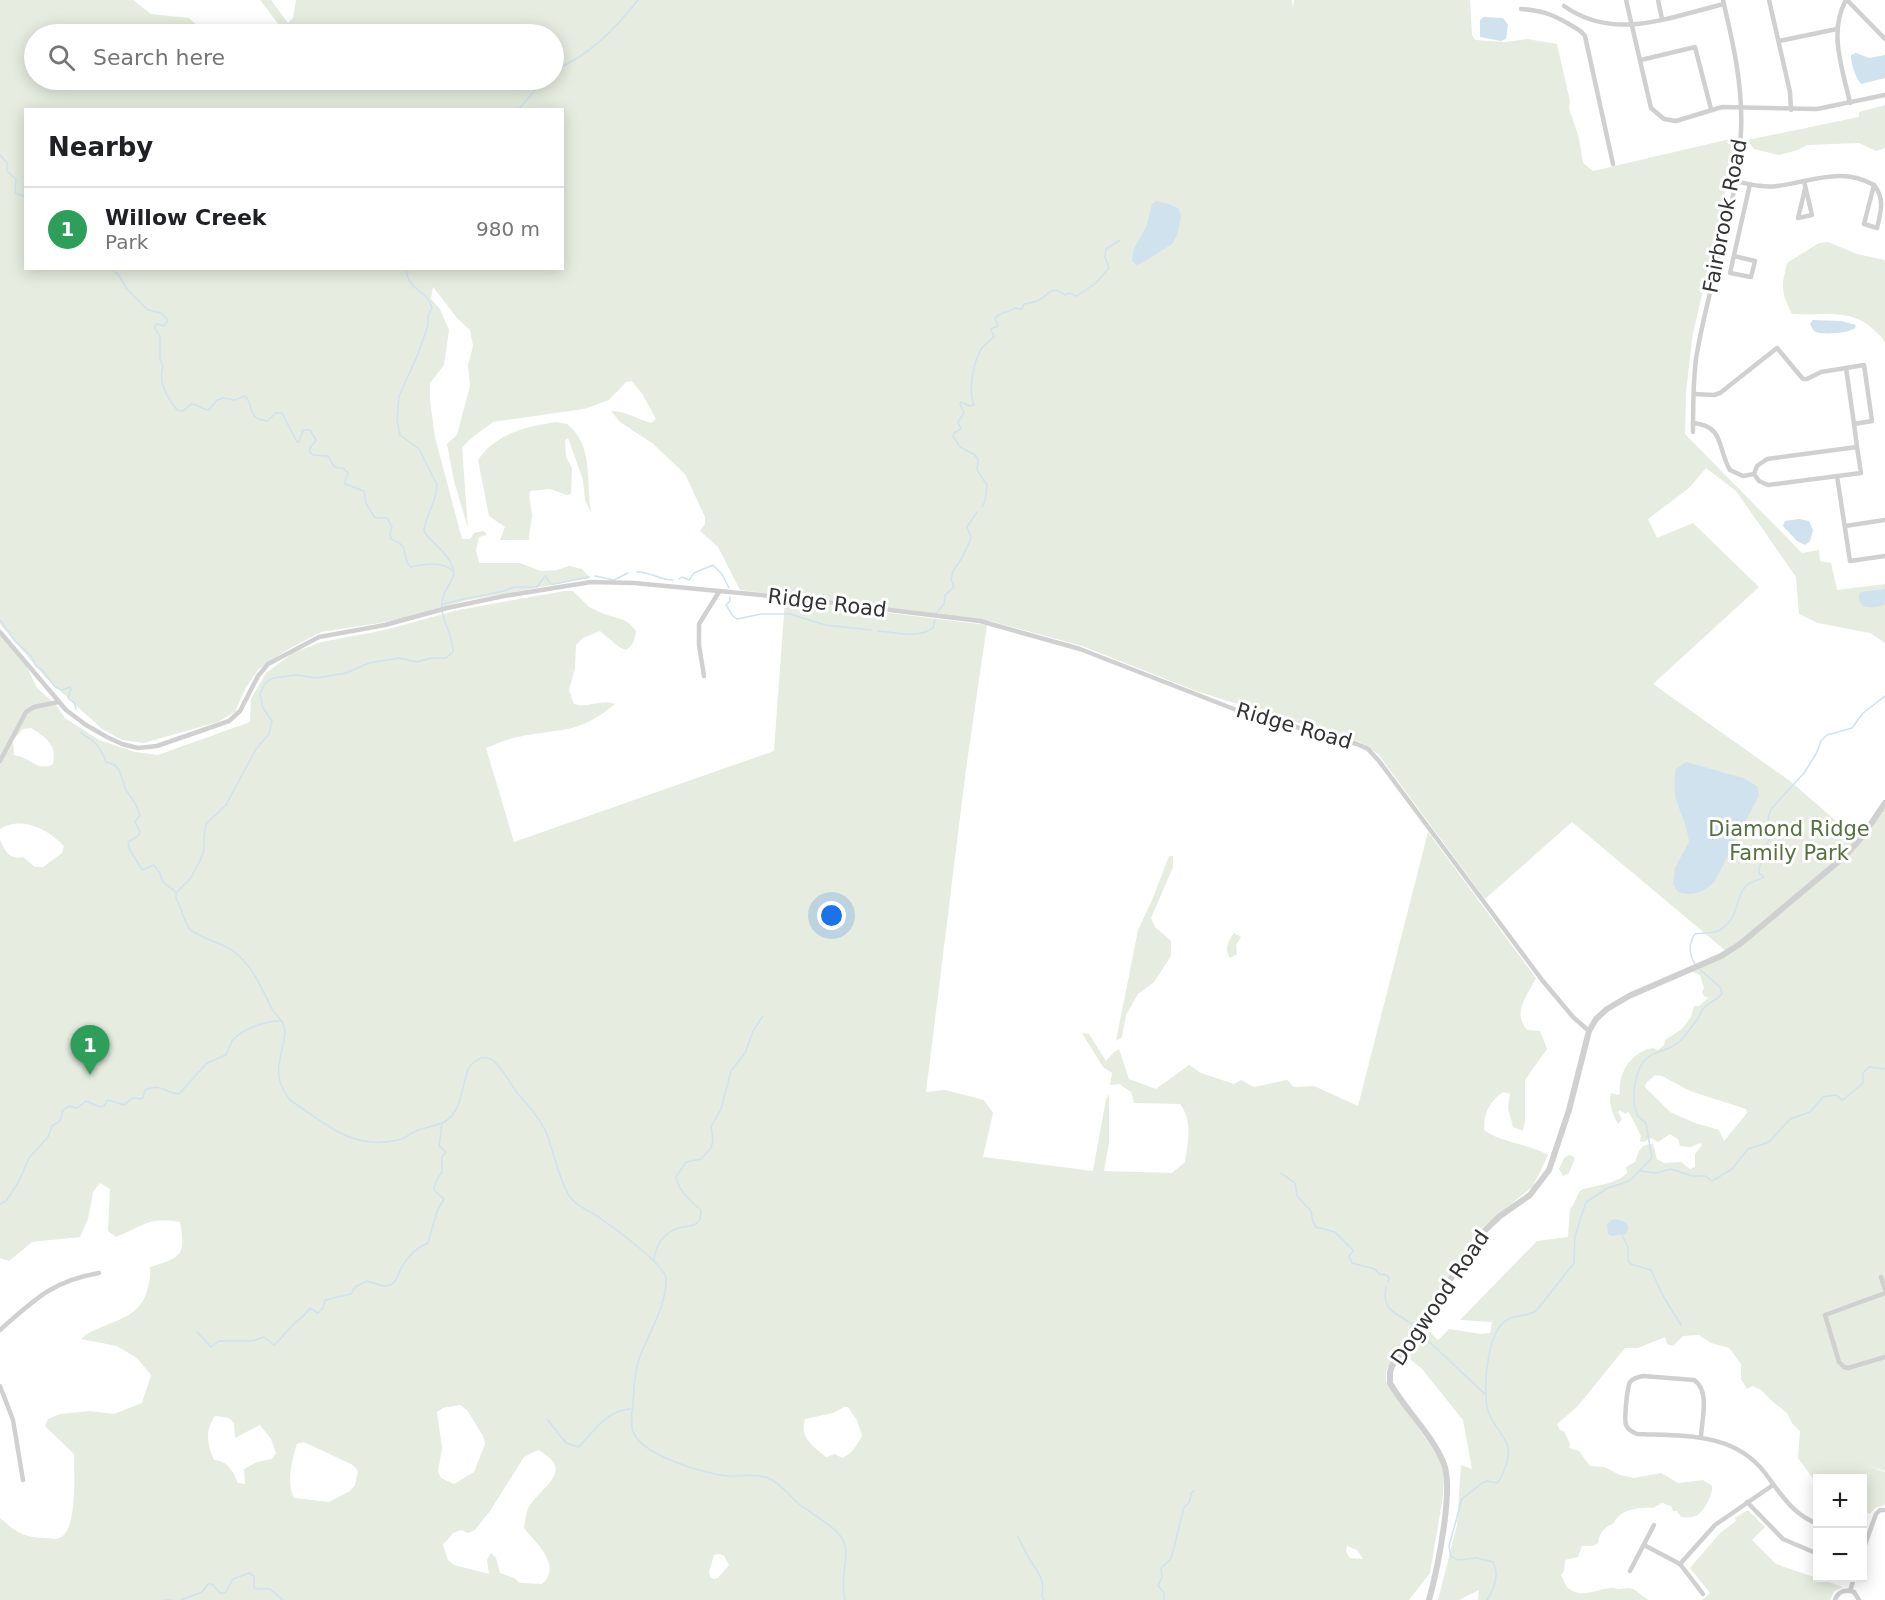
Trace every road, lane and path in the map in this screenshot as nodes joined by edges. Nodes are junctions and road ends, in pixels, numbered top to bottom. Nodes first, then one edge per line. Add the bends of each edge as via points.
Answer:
1 (1626, 0) edge
2 (1658, 0) edge
3 (1769, 0) edge
4 (1847, 0) edge
5 (1723, 2) edge
6 (1564, 6) dead end
7 (1521, 9) dead end
8 (1662, 18) junction
9 (1586, 19) junction
10 (1632, 25) junction
11 (1837, 29) junction
12 (1581, 31) junction
13 (1885, 39) edge
14 (1779, 41) junction
15 (1641, 60) junction
16 (1885, 95) edge
17 (1850, 103) junction
18 (1741, 106) junction
19 (1711, 109) junction
20 (1791, 110) junction
21 (1613, 164) dead end
22 (1735, 181) junction
23 (1804, 181) junction
24 (1750, 184) junction
25 (1874, 185) junction
26 (1805, 189) junction
27 (1734, 256) junction
28 (1846, 368) junction
29 (1694, 394) junction
30 (1693, 423) junction
31 (1854, 424) junction
32 (1693, 432) dead end
33 (1857, 447) junction
34 (1754, 474) junction
35 (1837, 476) junction
36 (1885, 520) edge
37 (1845, 526) junction
38 (1885, 556) edge
39 (719, 592) junction
40 (0, 632) edge
41 (704, 676) dead end
42 (58, 702) junction
43 (0, 761) edge
44 (1885, 802) edge
45 (1589, 1031) junction
46 (99, 1273) dead end
47 (1881, 1277) dead end
48 (1885, 1291) edge
49 (0, 1330) edge
50 (1885, 1358) edge
51 (0, 1386) edge
52 (1701, 1436) junction
53 (23, 1480) dead end
54 (1773, 1485) junction
55 (1747, 1502) junction
56 (1883, 1510) edge
57 (1813, 1521) edge
58 (1654, 1525) dead end
59 (1867, 1535) edge
60 (1644, 1545) junction
61 (1813, 1552) edge
62 (1680, 1564) junction
63 (1630, 1571) dead end
64 (1853, 1582) edge
65 (1850, 1591) junction
66 (1703, 1594) dead end
67 (1429, 1600) edge
68 (1835, 1600) edge
69 (1859, 1600) edge

1 - 10 street
2 - 8 street
3 - 14 street
4 - 11 street
4 - 13 street
5 - 8 street
5 - 18 street, Fairbrook Road via 1737,61
6 - 9 street
7 - 12 street via 1546,12
8 - 10 street
9 - 10 street
9 - 12 street
10 - 15 street
11 - 14 street
11 - 17 street
12 - 21 street via 1586,38
14 - 20 street
15 - 19 street via 1653,112 1676,121
15 - 19 street via 1695,46
16 - 17 street
17 - 20 street
18 - 19 street
18 - 20 street
18 - 22 street, Fairbrook Road
22 - 24 street
22 - 29 street, Fairbrook Road via 1699,343
23 - 24 street via 1776,186
23 - 25 street via 1834,174
23 - 26 street
24 - 27 street
25 - 25 street via 1864,224 1877,228 1881,195
26 - 26 street via 1812,215 1798,219 1801,208
27 - 27 street via 1730,273 1751,277 1755,261
28 - 29 street via 1803,379 1777,348 1719,393
28 - 31 street
28 - 31 street via 1864,365 1871,410 1872,421
29 - 30 street, Fairbrook Road
30 - 32 street, Fairbrook Road
30 - 34 street via 1714,430 1734,473
31 - 33 street
33 - 34 street via 1762,461
33 - 35 street via 1861,473
34 - 35 street via 1759,482 1768,485
35 - 37 street
36 - 37 street
37 - 38 street via 1850,561
39 - 41 street via 699,624
39 - 42 street, Ridge Road via 591,582 330,634 268,664 240,711 229,721 157,746 138,748 122,744 86,725
39 - 45 street, Ridge Road via 980,621 1086,651 1239,711 1363,746 1379,761 1542,980
40 - 42 street, Ridge Road
42 - 43 street via 27,712
44 - 45 street, Dogwood Road via 1862,837 1830,870 1740,944 1622,1000 1599,1016
45 - 67 street, Dogwood Road via 1550,1170 1530,1195 1480,1235 1390,1372 1390,1383 1439,1453 1446,1472 1443,1536
46 - 49 street via 71,1279 49,1290
47 - 48 street
48 - 50 street via 1825,1315 1844,1367
51 - 53 street via 13,1420
52 - 52 street via 1704,1393 1694,1380 1643,1376 1630,1382 1625,1421 1631,1432
52 - 54 street via 1747,1456
54 - 55 street
54 - 57 street via 1797,1513
55 - 61 street via 1784,1539
55 - 62 street via 1714,1525
56 - 59 street via 1876,1514
58 - 60 street
60 - 62 street
60 - 63 street
62 - 66 street
64 - 65 street
65 - 68 street via 1841,1592
65 - 69 street

